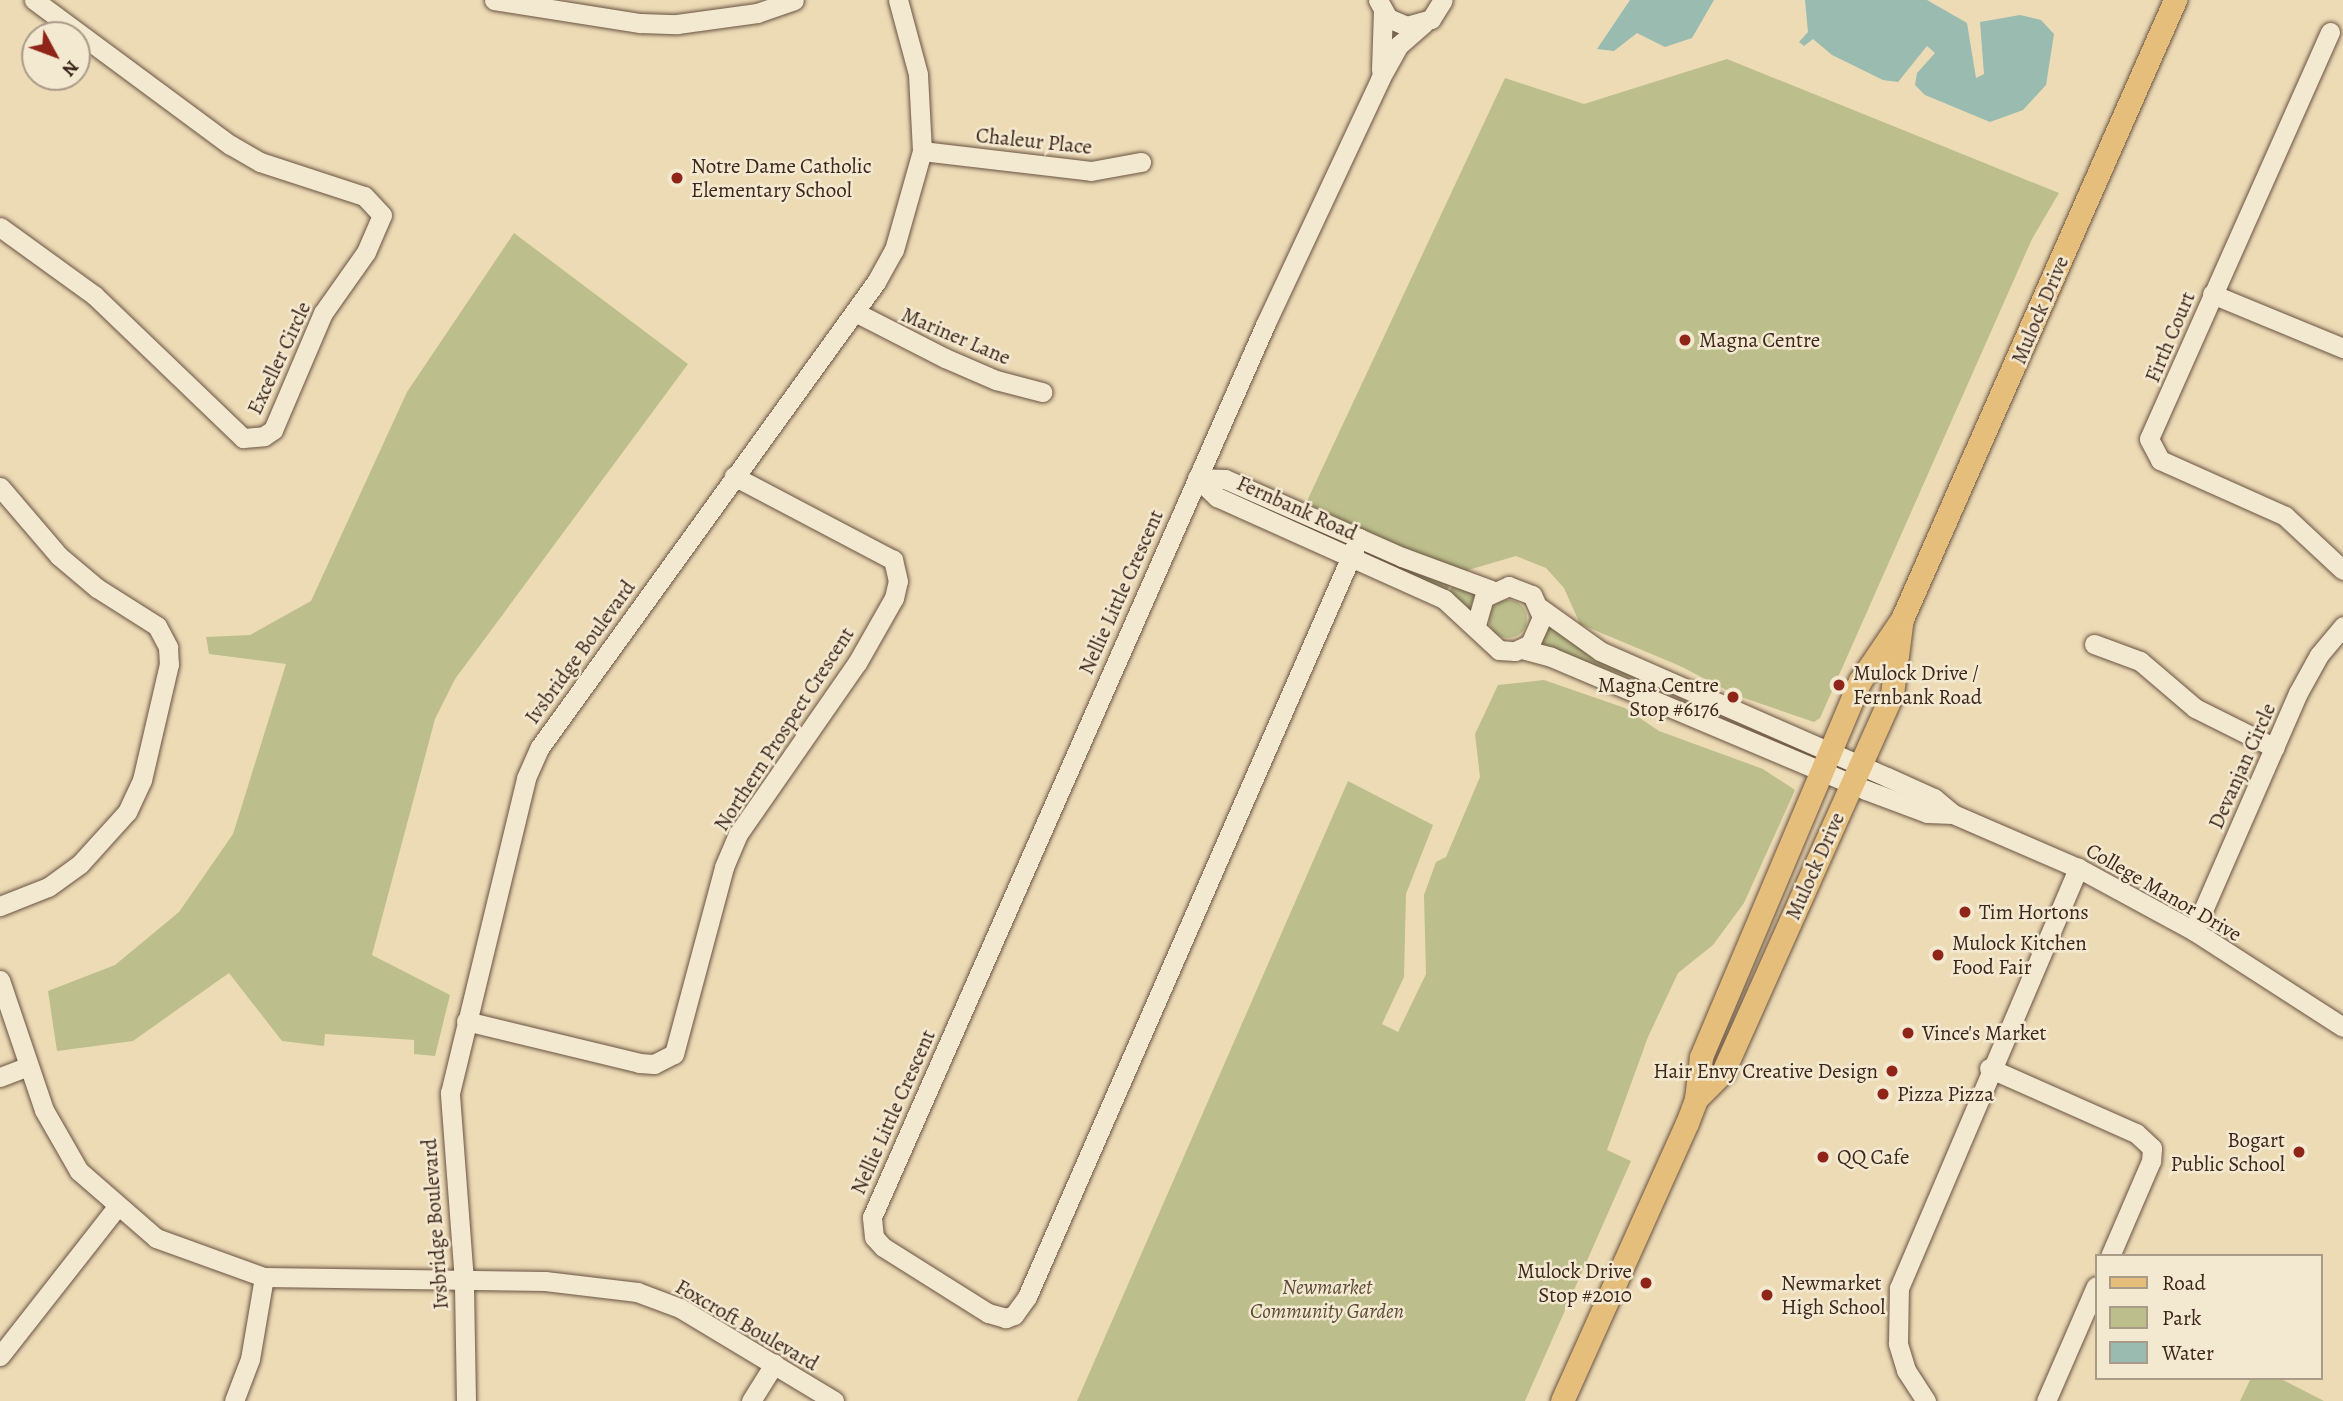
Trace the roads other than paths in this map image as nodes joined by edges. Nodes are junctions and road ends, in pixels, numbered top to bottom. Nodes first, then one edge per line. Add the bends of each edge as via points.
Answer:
1 (34, 0) edge
2 (494, 0) edge
3 (794, 0) edge
4 (898, 0) edge
5 (1443, 0) edge
6 (2175, 0) edge
7 (1379, 3) edge
8 (1424, 23) junction
9 (2330, 32) dead end
10 (1380, 79) junction
11 (922, 151) junction
12 (1141, 162) dead end
13 (0, 228) edge
14 (2212, 294) junction
15 (855, 312) junction
16 (2343, 348) edge
17 (1042, 392) dead end
18 (734, 476) junction
19 (1197, 478) junction
20 (0, 487) edge
21 (1359, 538) junction
22 (1351, 557) junction
23 (2343, 570) edge
24 (1491, 590) junction
25 (1540, 608) junction
26 (1902, 619) junction
27 (1476, 625) junction
28 (2343, 626) edge
29 (2094, 644) dead end
30 (1522, 649) junction
31 (2275, 748) junction
32 (1827, 762) junction
33 (1856, 775) junction
34 (2078, 868) junction
35 (0, 906) edge
36 (2194, 932) junction
37 (0, 980) edge
38 (466, 1021) junction
39 (2343, 1027) edge
40 (28, 1066) junction
41 (1989, 1068) junction
42 (0, 1077) edge
43 (1696, 1099) junction
44 (116, 1208) junction
45 (2111, 1254) edge
46 (264, 1277) junction
47 (464, 1281) junction
48 (2094, 1291) edge
49 (0, 1356) edge
50 (774, 1364) junction
51 (234, 1401) edge
52 (466, 1401) edge
53 (751, 1401) edge
54 (834, 1401) edge
55 (1562, 1401) edge
56 (1926, 1401) edge
57 (2046, 1401) edge

1 - 13 street, Exceller Circle via 230,145 260,162 364,196 382,215 366,252 323,313 272,430 264,436 243,438 94,295
2 - 3 street via 640,23 677,24 757,13
4 - 11 street, Ivsbridge Boulevard via 918,74
5 - 8 street, Nellie Little Crescent via 1437,13
6 - 26 main road, Mulock Drive
7 - 8 street via 1399,24
7 - 10 street, Nellie Little Crescent
8 - 10 street, Nellie Little Crescent via 1399,45
9 - 14 street, Firth Court
10 - 19 street, Nellie Little Crescent
11 - 12 street, Chaleur Place via 1091,171
11 - 15 street, Ivsbridge Boulevard via 894,250
14 - 16 street
14 - 23 street, Firth Court via 2149,439 2151,449 2160,460 2285,516
15 - 17 street, Mariner Lane via 891,334 971,369
15 - 18 street, Ivsbridge Boulevard
18 - 38 street, Ivsbridge Boulevard via 540,747 512,827
18 - 38 street, Northern Prospect Crescent via 893,560 899,571 894,598 857,663 738,834 724,867 674,1054 654,1064 639,1063
19 - 21 street, Fernbank Road via 1225,480
19 - 22 street, Fernbank Road via 1217,497
19 - 22 street, Nellie Little Crescent via 872,1217 874,1237 883,1247 988,1313 1006,1318 1014,1315 1027,1297
20 - 35 street via 59,556 97,588 158,626 168,647 169,664 142,780 127,812 80,864 48,887
21 - 22 street, Nellie Little Crescent
21 - 24 street, Fernbank Road
22 - 27 street, Fernbank Road via 1444,599
24 - 25 street via 1517,587 1532,595
24 - 27 street via 1479,605
25 - 30 street via 1541,627
25 - 32 street via 1600,652
26 - 32 main road, Mulock Drive via 1860,681
26 - 33 main road, Mulock Drive via 1892,694
27 - 30 street via 1491,647 1507,652
28 - 31 street, Devanjan Circle via 2319,655
29 - 31 street via 2140,661 2195,708
30 - 32 street
31 - 36 street, Devanjan Circle
32 - 33 street
32 - 43 main road, Mulock Drive via 1701,1058
33 - 34 street, College Manor Drive via 1927,813 1953,814
33 - 43 main road, Mulock Drive via 1723,1072
34 - 36 street, College Manor Drive
34 - 41 street
36 - 39 street, College Manor Drive
37 - 40 street, Foxcroft Boulevard
38 - 47 street, Ivsbridge Boulevard via 450,1093
40 - 42 street
40 - 44 street, Foxcroft Boulevard via 44,1110 79,1171
41 - 45 street via 2136,1133 2152,1148 2151,1161
41 - 56 street via 1899,1287 1898,1343 1906,1370
43 - 55 main road, Mulock Drive
44 - 46 street, Foxcroft Boulevard via 156,1238
44 - 49 street
46 - 47 street, Foxcroft Boulevard
46 - 51 street via 250,1359
47 - 50 street, Foxcroft Boulevard via 557,1282 638,1292 680,1308
47 - 52 street, Ivsbridge Boulevard
48 - 57 street
50 - 53 street
50 - 54 street, Foxcroft Boulevard

